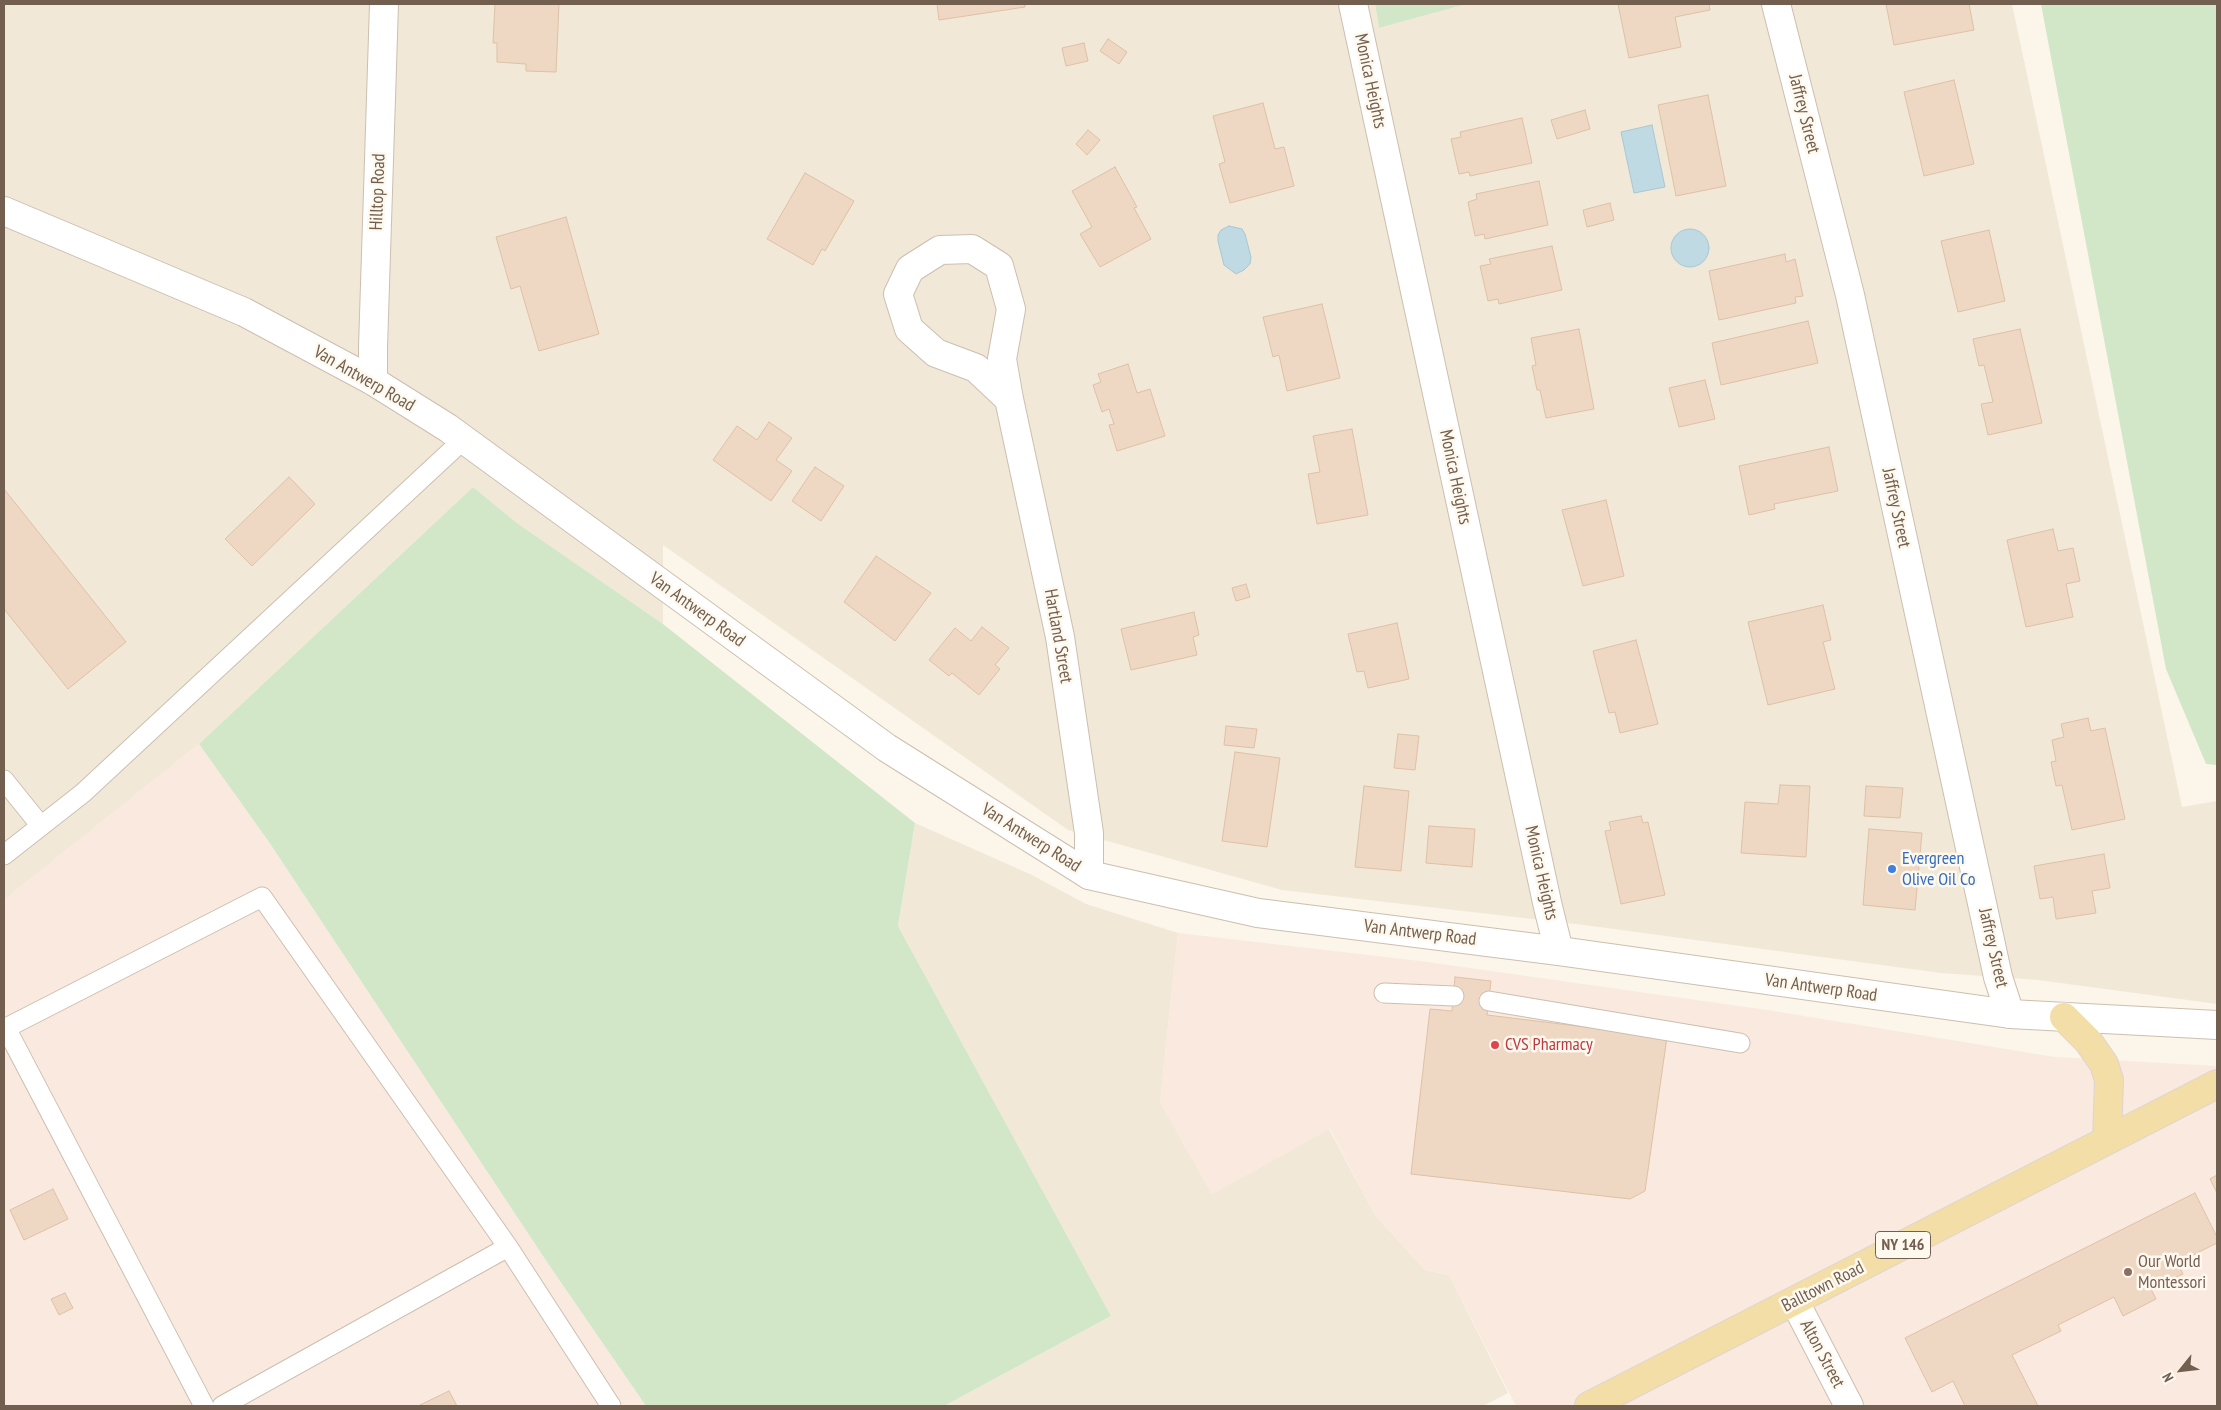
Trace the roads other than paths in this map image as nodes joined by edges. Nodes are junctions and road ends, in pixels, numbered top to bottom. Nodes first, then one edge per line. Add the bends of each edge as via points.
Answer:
1 (384, 4) edge
2 (1354, 4) edge
3 (1776, 4) edge
4 (4, 211) edge
5 (374, 381) junction
6 (1009, 399) junction
7 (463, 440) junction
8 (4, 780) edge
9 (41, 826) junction
10 (4, 855) edge
11 (1089, 875) junction
12 (1559, 951) junction
13 (1384, 993) dead end
14 (1454, 996) dead end
15 (1489, 1000) dead end
16 (2010, 1014) junction
17 (2064, 1017) junction
18 (2217, 1025) edge
19 (1740, 1043) dead end
20 (2217, 1084) edge
21 (2107, 1140) junction
22 (508, 1247) junction
23 (1795, 1302) junction
24 (204, 1406) edge
25 (222, 1406) edge
26 (611, 1406) edge
27 (1589, 1406) edge
28 (1849, 1406) edge

1 - 5 street, Hilltop Road
2 - 12 street, Monica Heights
3 - 16 street, Jaffrey Street via 1850,295 1998,977
4 - 5 street, Van Antwerp Road via 244,312
5 - 7 street, Van Antwerp Road
6 - 6 street, Hartland Street via 1002,359 1011,309 999,266 972,249 940,250 910,269 898,294 909,329 936,353 976,368
6 - 11 street, Hartland Street via 1060,637 1088,833
7 - 9 lane via 83,794
7 - 11 street, Van Antwerp Road via 887,748
8 - 9 lane
9 - 10 lane
11 - 12 street, Van Antwerp Road via 1258,913
12 - 16 street, Van Antwerp Road
13 - 14 lane
15 - 19 lane
16 - 17 street, Van Antwerp Road
17 - 18 street, Van Antwerp Road
17 - 21 main road via 2088,1041 2104,1064 2108,1080
20 - 21 main road, Balltown Road / NY 146
21 - 23 main road, Balltown Road / NY 146
22 - 24 lane via 262,897 6,1028
22 - 25 lane
22 - 26 lane
23 - 27 main road, Balltown Road / NY 146
23 - 28 street, Alton Street

